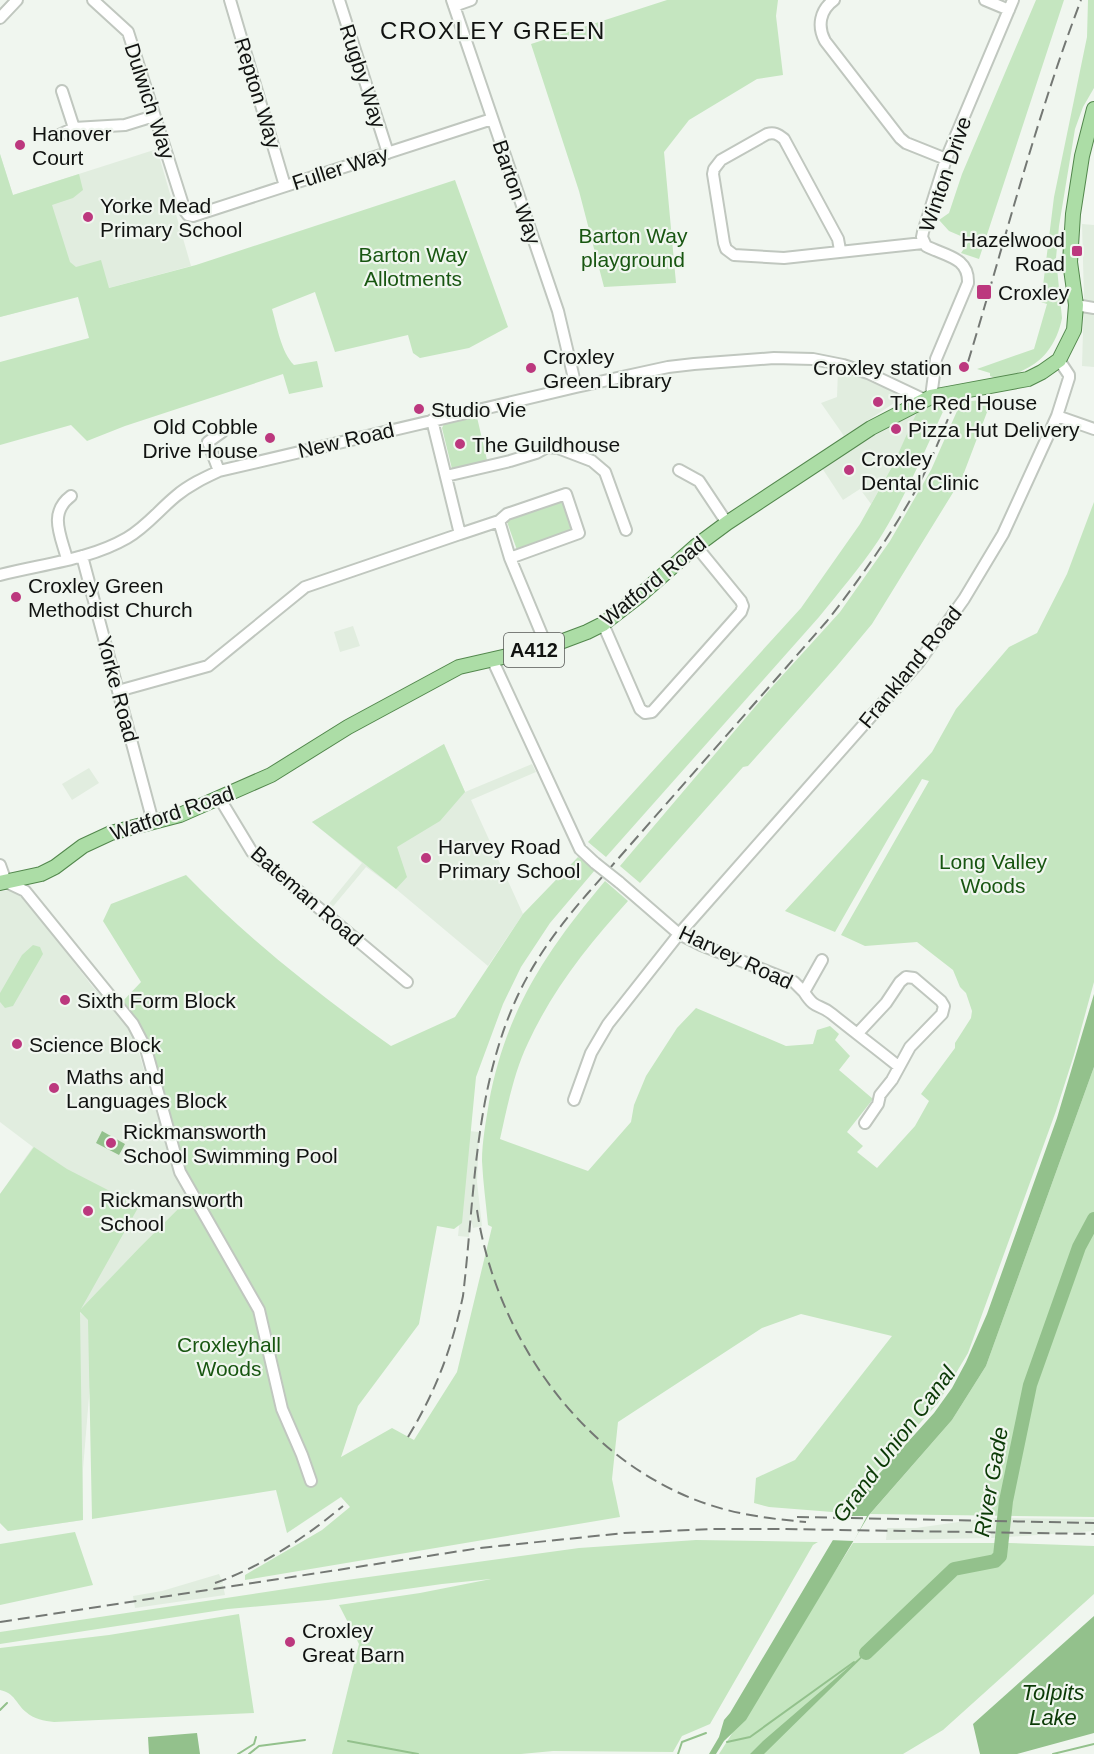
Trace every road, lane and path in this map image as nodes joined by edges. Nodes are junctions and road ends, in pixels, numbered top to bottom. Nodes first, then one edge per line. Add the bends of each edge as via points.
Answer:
1 (17, 0) edge
2 (93, 0) edge
3 (230, 0) edge
4 (339, 0) edge
5 (471, 0) edge
6 (834, 0) edge
7 (986, 0) edge
8 (453, 3) edge
9 (1011, 5) edge
10 (0, 18) edge
11 (62, 91) dead end
12 (1094, 109) edge
13 (154, 116) junction
14 (492, 119) junction
15 (74, 128) junction
16 (57, 136) dead end
17 (388, 153) junction
18 (946, 159) junction
19 (285, 186) junction
20 (188, 215) joint
21 (923, 243) junction
22 (840, 250) junction
23 (1076, 305) junction
24 (1094, 308) edge
25 (1059, 360) junction
26 (576, 387) junction
27 (927, 398) junction
28 (1057, 416) junction
29 (432, 420) junction
30 (1094, 429) edge
31 (222, 432) dead end
32 (679, 470) dead end
33 (219, 471) junction
34 (446, 476) junction
35 (71, 496) dead end
36 (499, 520) junction
37 (727, 523) junction
38 (626, 530) dead end
39 (460, 534) junction
40 (696, 546) junction
41 (82, 556) junction
42 (510, 558) junction
43 (67, 559) junction
44 (0, 574) edge
45 (603, 624) junction
46 (547, 647) junction
47 (492, 659) junction
48 (118, 691) junction
49 (220, 799) junction
50 (153, 822) junction
51 (0, 865) edge
52 (3, 882) edge
53 (679, 934) junction
54 (822, 960) dead end
55 (407, 982) dead end
56 (804, 992) junction
57 (858, 1033) junction
58 (898, 1066) junction
59 (574, 1100) dead end
60 (865, 1123) dead end
61 (311, 1481) dead end

1 - 10 street
2 - 13 street, Dulwich Way via 128,32
3 - 19 street, Repton Way
4 - 17 street, Rugby Way
5 - 8 street
6 - 18 street via 821,18 825,41 900,138
7 - 9 street
8 - 14 street, Barton Way
9 - 18 street, Winton Drive
11 - 15 street
12 - 23 main road via 1073,214 1070,262
13 - 15 street via 125,124
13 - 20 street, Dulwich Way
14 - 17 street, Fuller Way
14 - 26 street, Barton Way via 558,311
15 - 16 street
17 - 19 street, Fuller Way
18 - 21 street, Winton Drive via 922,232
19 - 20 street, Fuller Way
21 - 22 street
21 - 27 street, Winton Drive via 958,259 968,277 936,359
22 - 22 street via 784,258 730,253 724,243 713,174 717,164 767,134 779,135 838,238
23 - 24 street
23 - 25 main road via 1074,330
25 - 27 main road, Watford Road / A412 via 1028,379
25 - 28 street, Frankland Road via 1069,378
26 - 27 street, New Road via 668,367 795,358 860,370
26 - 29 street, New Road
27 - 37 main road, Watford Road / A412 via 862,434
28 - 30 street
28 - 53 street, Frankland Road via 1003,534 931,646
29 - 33 street, New Road
29 - 34 street
31 - 33 street via 208,442
32 - 37 street via 699,481
33 - 41 street, New Road via 176,496 128,538
34 - 38 street via 510,461 547,447 558,448 592,461 605,472
34 - 39 street
35 - 43 street via 58,511 57,519
36 - 39 street
36 - 42 street
36 - 42 street via 566,494 579,533
37 - 40 main road, Watford Road / A412
39 - 48 street via 305,587 208,666
40 - 45 main road, Watford Road / A412
40 - 45 street via 741,602 741,612 652,712 640,709
41 - 43 street, New Road
41 - 48 street, Yorke Road
42 - 46 street
43 - 44 street, New Road
45 - 46 main road, Watford Road / A412
46 - 47 main road, Watford Road / A412
47 - 49 main road, Watford Road / A412 via 448,672 271,775
47 - 53 street, Harvey Road, bridge via 580,849
48 - 50 street, Yorke Road
49 - 50 main road, Watford Road / A412
49 - 55 street, Bateman Road via 252,852
50 - 52 main road, Watford Road / A412 via 111,833 83,846 41,874
51 - 52 street
52 - 61 street via 25,891 133,1024 146,1049 180,1172 259,1310 282,1409
53 - 56 street, Harvey Road via 794,982
53 - 59 street, Frankland Road via 608,1024 591,1053
54 - 56 street, Harvey Road
56 - 57 street via 813,1005 830,1012
57 - 58 street
57 - 58 street via 900,982 908,977 917,980 941,1001 943,1010
58 - 60 street

